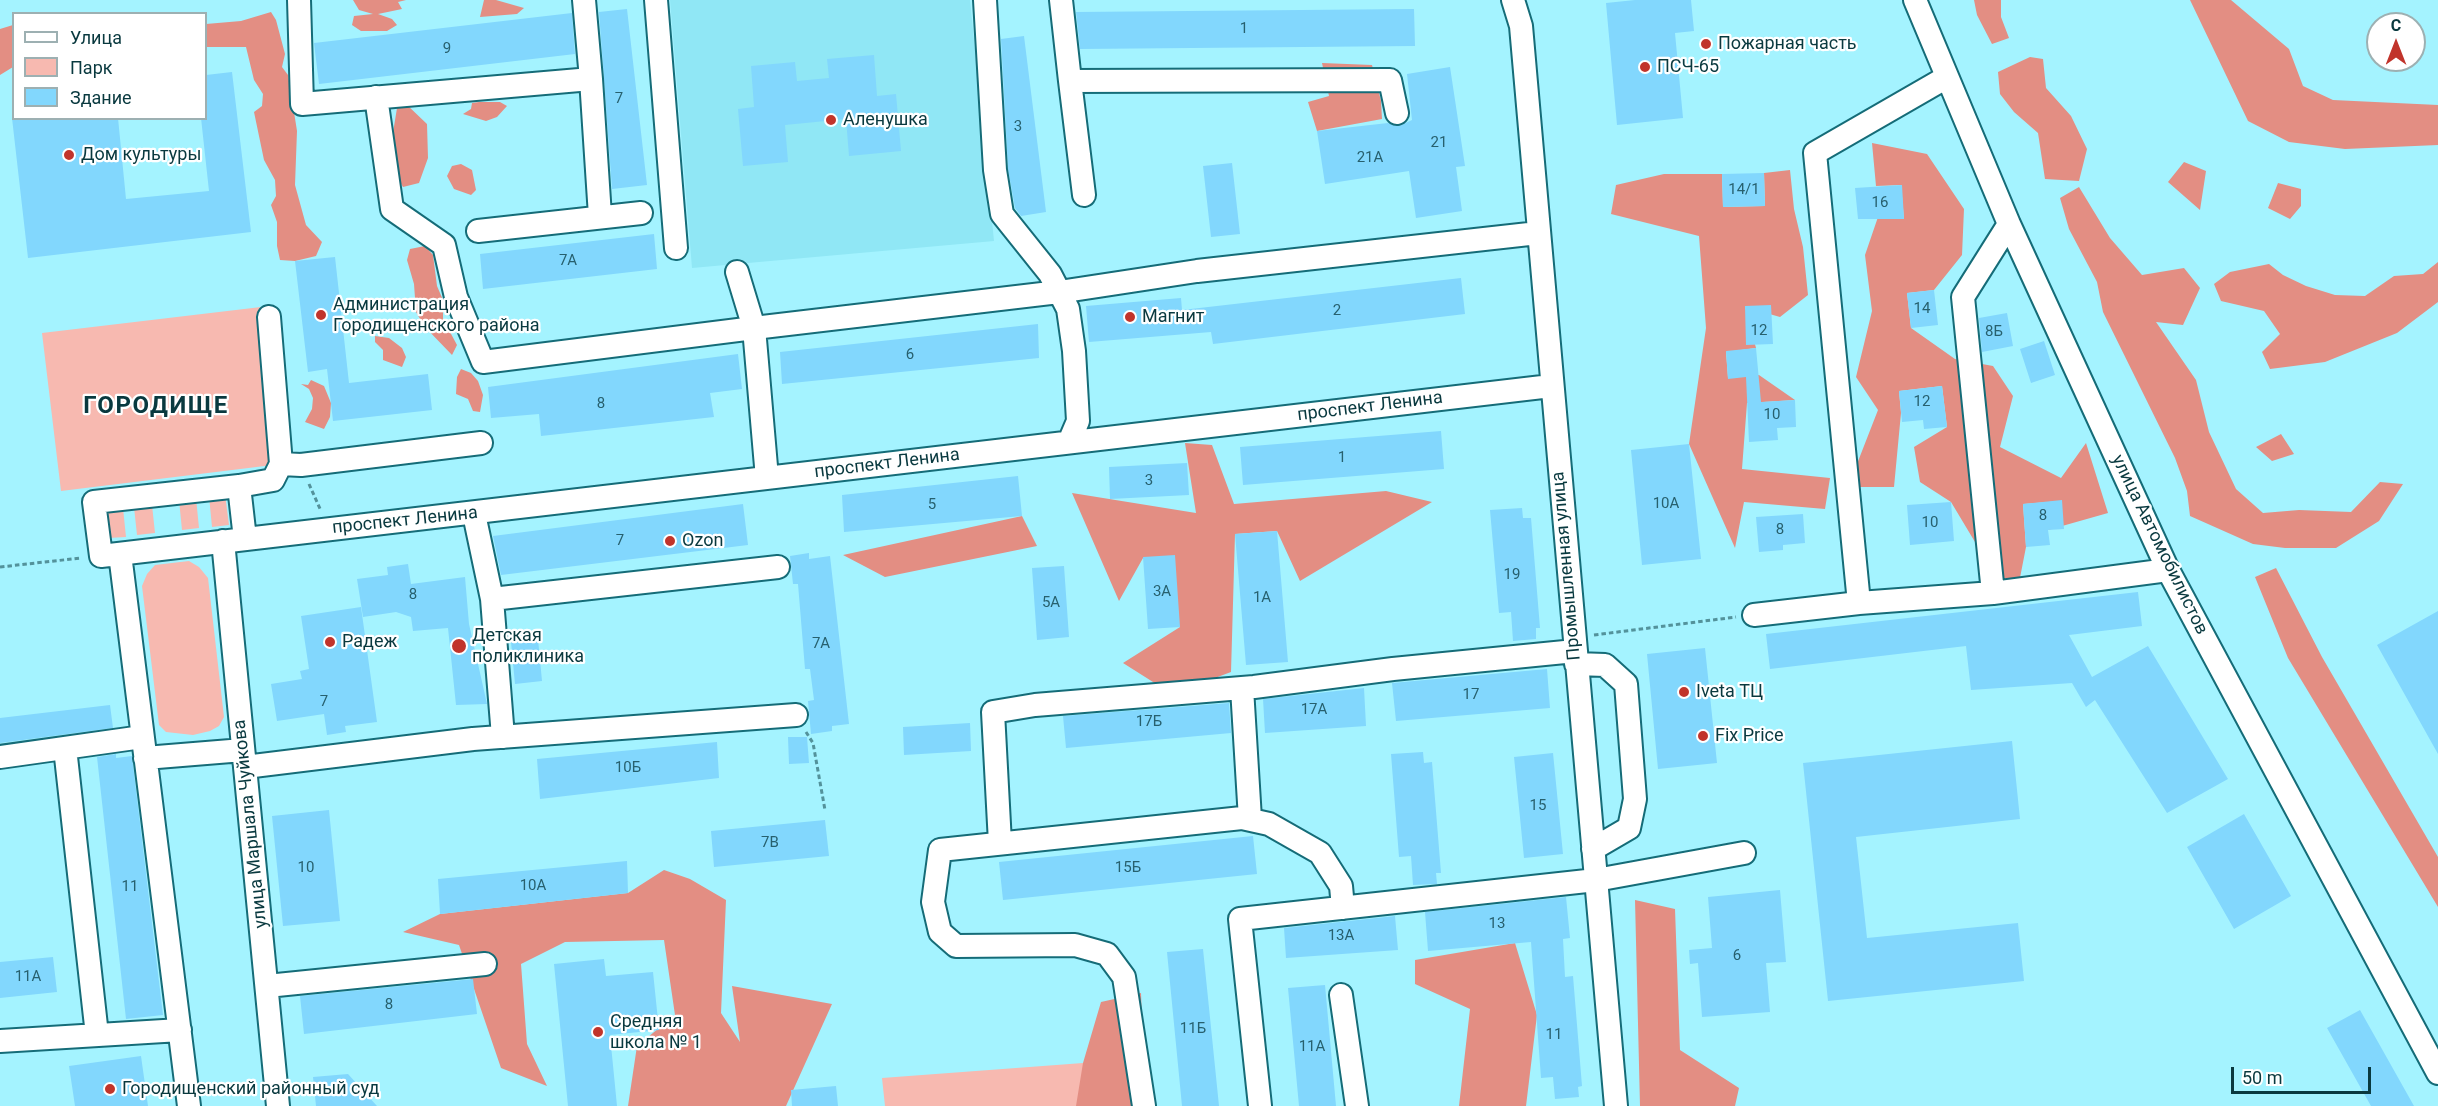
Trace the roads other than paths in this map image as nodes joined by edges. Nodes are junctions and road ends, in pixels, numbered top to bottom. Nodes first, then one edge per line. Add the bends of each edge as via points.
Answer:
1 (299, 0) edge
2 (584, 0) edge
3 (656, 0) edge
4 (985, 0) edge
5 (1061, 0) edge
6 (1513, 0) edge
7 (1527, 0) edge
8 (1915, 0) edge
9 (1521, 26) junction
10 (1947, 77) junction
11 (591, 79) junction
12 (1070, 81) junction
13 (376, 98) junction
14 (1396, 113) dead end
15 (1084, 195) dead end
16 (641, 213) dead end
17 (600, 216) junction
18 (2009, 224) junction
19 (478, 231) dead end
20 (1538, 233) junction
21 (676, 248) dead end
22 (737, 272) dead end
23 (1059, 292) junction
24 (269, 317) dead end
25 (754, 328) junction
26 (1551, 386) junction
27 (1069, 442) junction
28 (481, 443) dead end
29 (291, 464) junction
30 (767, 478) junction
31 (239, 486) junction
32 (474, 514) junction
33 (234, 540) junction
34 (111, 555) junction
35 (778, 567) dead end
36 (2168, 570) junction
37 (1993, 593) junction
38 (492, 598) junction
39 (1859, 603) junction
40 (1754, 615) road end
41 (1575, 651) junction
42 (1242, 688) junction
43 (796, 715) road end
44 (503, 737) junction
45 (65, 748) junction
46 (144, 748) junction
47 (0, 757) edge
48 (244, 758) junction
49 (1250, 819) junction
50 (1000, 843) junction
51 (1593, 849) junction
52 (1744, 853) dead end
53 (1596, 880) junction
54 (1343, 908) junction
55 (485, 964) dead end
56 (267, 986) junction
57 (1341, 994) dead end
58 (180, 1030) junction
59 (97, 1035) junction
60 (0, 1041) edge
61 (2438, 1073) edge
62 (189, 1106) edge
63 (278, 1106) edge
64 (1144, 1106) edge
65 (1260, 1106) edge
66 (1357, 1106) edge
67 (1616, 1106) edge

1 - 13 street via 302,104
2 - 11 street
3 - 21 street
4 - 23 street via 995,170 1002,214 1050,274
5 - 12 street
6 - 9 street, Промышленная улица
7 - 9 street, Промышленная улица
8 - 10 street, улица Автомобилистов
9 - 20 street, Промышленная улица
10 - 18 street, улица Автомобилистов
10 - 39 street via 1815,153
11 - 13 street
11 - 17 street
12 - 14 street via 1390,80
12 - 15 street
13 - 25 street via 392,209 444,246 456,297 483,362
16 - 17 street
17 - 19 street
18 - 36 street, улица Автомобилистов
18 - 37 street via 1964,297
20 - 23 street via 1197,271
20 - 26 street, Промышленная улица
22 - 25 street
23 - 25 street
23 - 27 street via 1068,309 1074,351 1078,421
24 - 29 street
25 - 30 street
26 - 27 street, проспект Ленина
26 - 41 street, Промышленная улица
27 - 30 street, проспект Ленина
28 - 29 street
29 - 31 street via 273,480
30 - 32 street, проспект Ленина
31 - 33 street, улица Маршала Чуйкова
31 - 34 street via 94,502
32 - 33 street, проспект Ленина
32 - 38 street
33 - 34 street, проспект Ленина
33 - 48 street, улица Маршала Чуйкова
34 - 46 street
35 - 38 street
36 - 37 street
36 - 61 street, улица Автомобилистов
37 - 39 street
38 - 44 street
39 - 40 street
41 - 42 street
41 - 51 street, Промышленная улица
41 - 51 street via 1605,666 1626,684 1635,800 1629,828
42 - 49 street
42 - 50 street via 993,712
43 - 44 street
44 - 48 street
45 - 46 street
45 - 47 street
45 - 59 street
46 - 48 street
46 - 58 street
48 - 56 street, улица Маршала Чуйкова
49 - 50 street
49 - 54 street via 1269,824 1320,853 1341,886
50 - 64 street via 940,850 933,902 940,932 956,946 1075,945 1107,954 1124,977
51 - 53 street, Промышленная улица
52 - 53 street
53 - 54 street
53 - 67 street, Промышленная улица
54 - 65 street via 1240,919
55 - 56 street
56 - 63 street, улица Маршала Чуйкова
57 - 66 street
58 - 59 street
58 - 62 street
59 - 60 street

